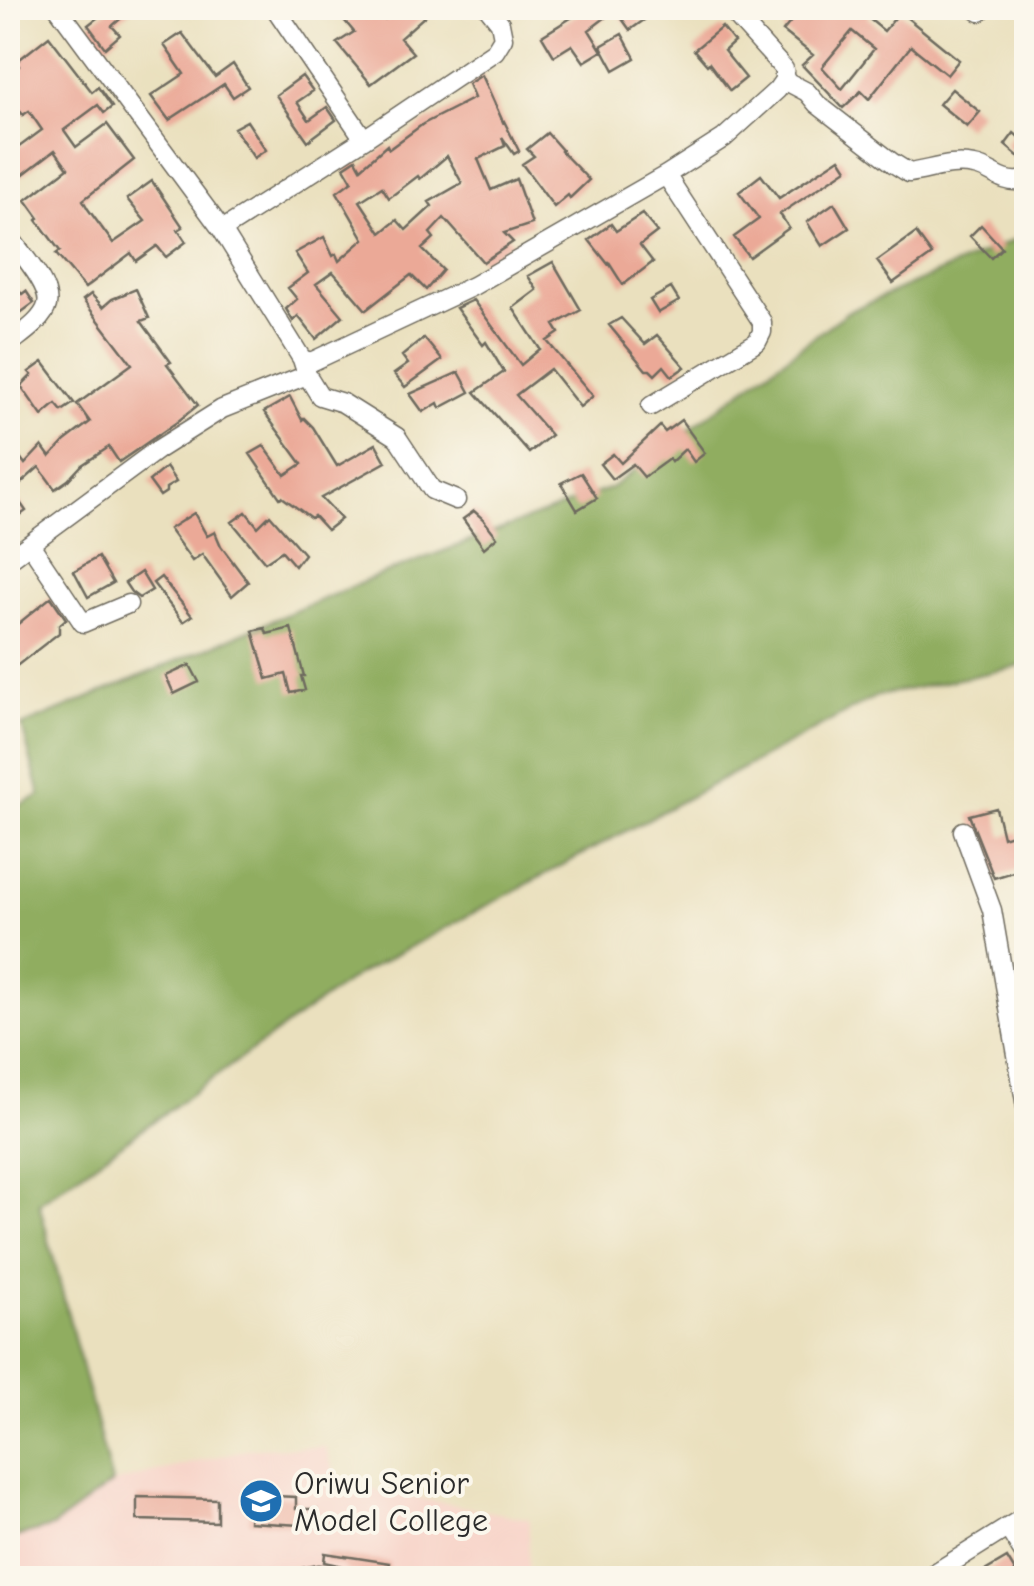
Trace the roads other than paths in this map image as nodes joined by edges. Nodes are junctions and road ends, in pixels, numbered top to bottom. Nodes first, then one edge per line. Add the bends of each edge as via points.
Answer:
1 (58, 8) edge
2 (275, 8) edge
3 (488, 8) edge
4 (729, 8) edge
5 (784, 80) junction
6 (364, 139) junction
7 (666, 175) junction
8 (1020, 181) dead end
9 (222, 230) junction
10 (8, 235) edge
11 (8, 345) edge
12 (304, 367) junction
13 (651, 406) dead end
14 (456, 500) dead end
15 (30, 544) junction
16 (8, 560) edge
17 (128, 604) dead end
18 (963, 830) dead end
19 (1026, 1107) edge
20 (1026, 1516) edge
21 (1008, 1528) junction
22 (1026, 1557) edge
23 (299, 1578) edge
24 (338, 1578) edge
25 (926, 1578) edge

1 - 9 street
2 - 6 street
3 - 6 street via 503,38 494,51
4 - 5 street via 784,70
5 - 7 street via 724,138
5 - 8 street via 909,173 977,166 1000,180
6 - 9 street
7 - 12 street via 472,286
7 - 13 street via 762,322 762,332 757,342
9 - 12 street
10 - 11 street via 47,290 38,320
12 - 14 street via 320,396 398,437 432,490
12 - 15 street via 157,450
15 - 16 street
15 - 17 street via 83,623
18 - 19 street via 992,910
20 - 21 street
21 - 22 street
21 - 25 street
23 - 24 street

